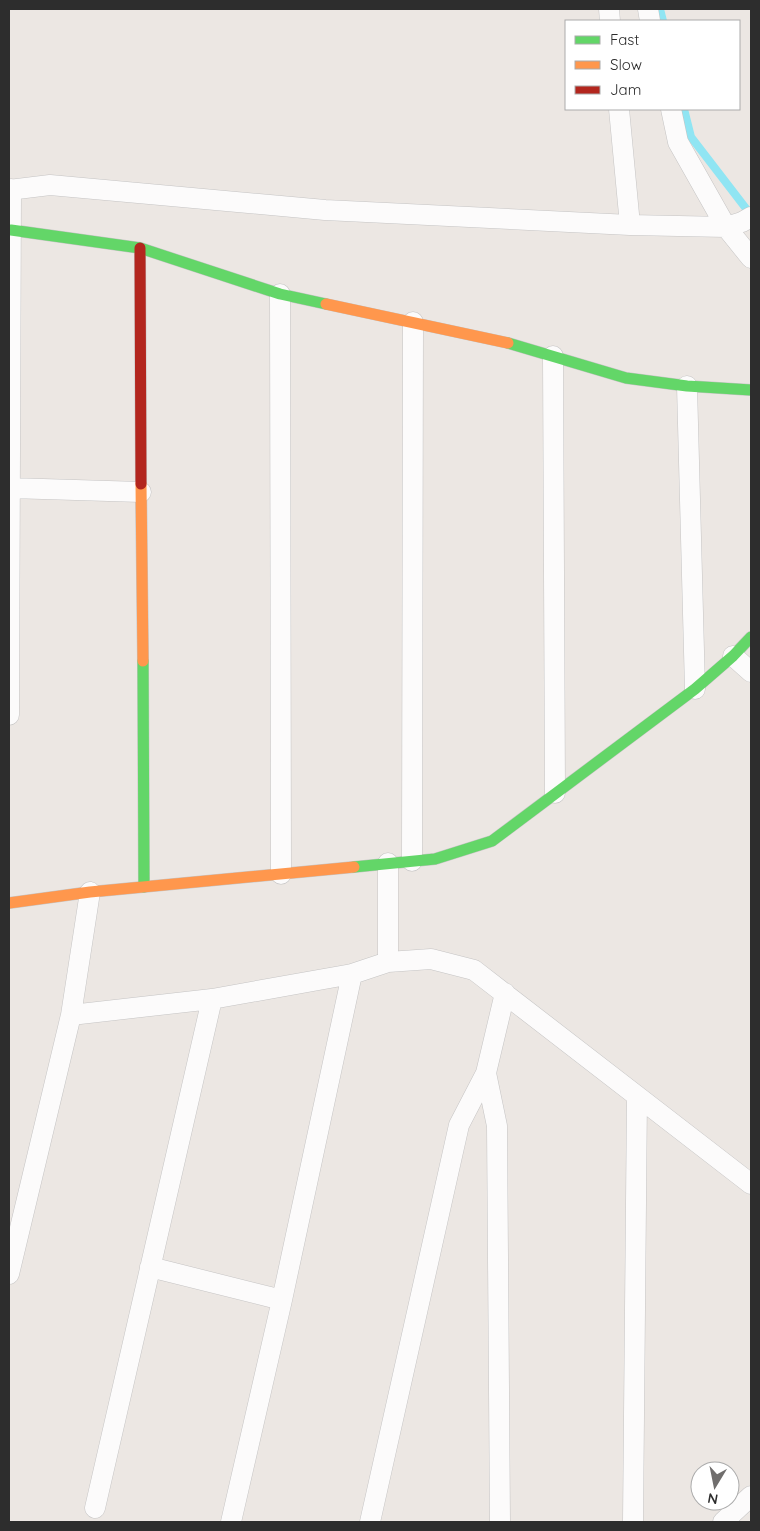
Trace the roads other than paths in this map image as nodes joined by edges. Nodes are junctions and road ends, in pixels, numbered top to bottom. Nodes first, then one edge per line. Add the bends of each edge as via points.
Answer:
1 (619, 110) edge
2 (671, 110) edge
3 (10, 189) edge
4 (740, 222) edge
5 (630, 225) junction
6 (11, 230) junction
7 (140, 248) junction
8 (751, 258) edge
9 (280, 294) junction
10 (413, 322) junction
11 (553, 356) junction
12 (687, 386) junction
13 (751, 390) edge
14 (10, 488) edge
15 (142, 492) junction
16 (751, 637) edge
17 (733, 656) junction
18 (751, 672) edge
19 (695, 689) junction
20 (9, 715) edge
21 (555, 793) junction
22 (412, 861) junction
23 (388, 863) junction
24 (281, 874) junction
25 (144, 887) junction
26 (90, 892) junction
27 (9, 903) edge
28 (388, 962) junction
29 (352, 974) junction
30 (504, 993) junction
31 (212, 999) junction
32 (71, 1014) junction
33 (486, 1073) junction
34 (637, 1096) junction
35 (751, 1184) edge
36 (150, 1267) junction
37 (9, 1274) edge
38 (282, 1300) junction
39 (751, 1496) edge
40 (95, 1508) dead end
41 (231, 1522) edge
42 (370, 1522) edge
43 (500, 1522) edge
44 (633, 1522) edge
45 (723, 1522) edge

1 - 5 street
2 - 4 street via 678,142
3 - 5 street via 50,185 325,210
3 - 6 street
4 - 5 street
4 - 8 street
6 - 7 street
6 - 14 street
7 - 9 street
7 - 15 street
9 - 10 street
9 - 24 street
10 - 11 street
10 - 22 street
11 - 12 street via 626,378
11 - 21 street
12 - 13 street
12 - 19 street
14 - 15 street
14 - 20 street
15 - 25 street
16 - 17 street
17 - 18 street
17 - 19 street
19 - 21 street
21 - 22 street via 492,840 435,859
22 - 23 street
23 - 24 street
23 - 28 street
24 - 25 street
25 - 26 street
26 - 27 street
26 - 32 street
28 - 29 street
28 - 30 street via 431,959 474,970
29 - 31 street
29 - 38 street
30 - 33 street
30 - 34 street
31 - 32 street
31 - 36 street
32 - 37 street
33 - 42 street via 459,1125
33 - 43 street via 497,1126
34 - 35 street
34 - 44 street
36 - 38 street
36 - 40 street
38 - 41 street
39 - 45 street

